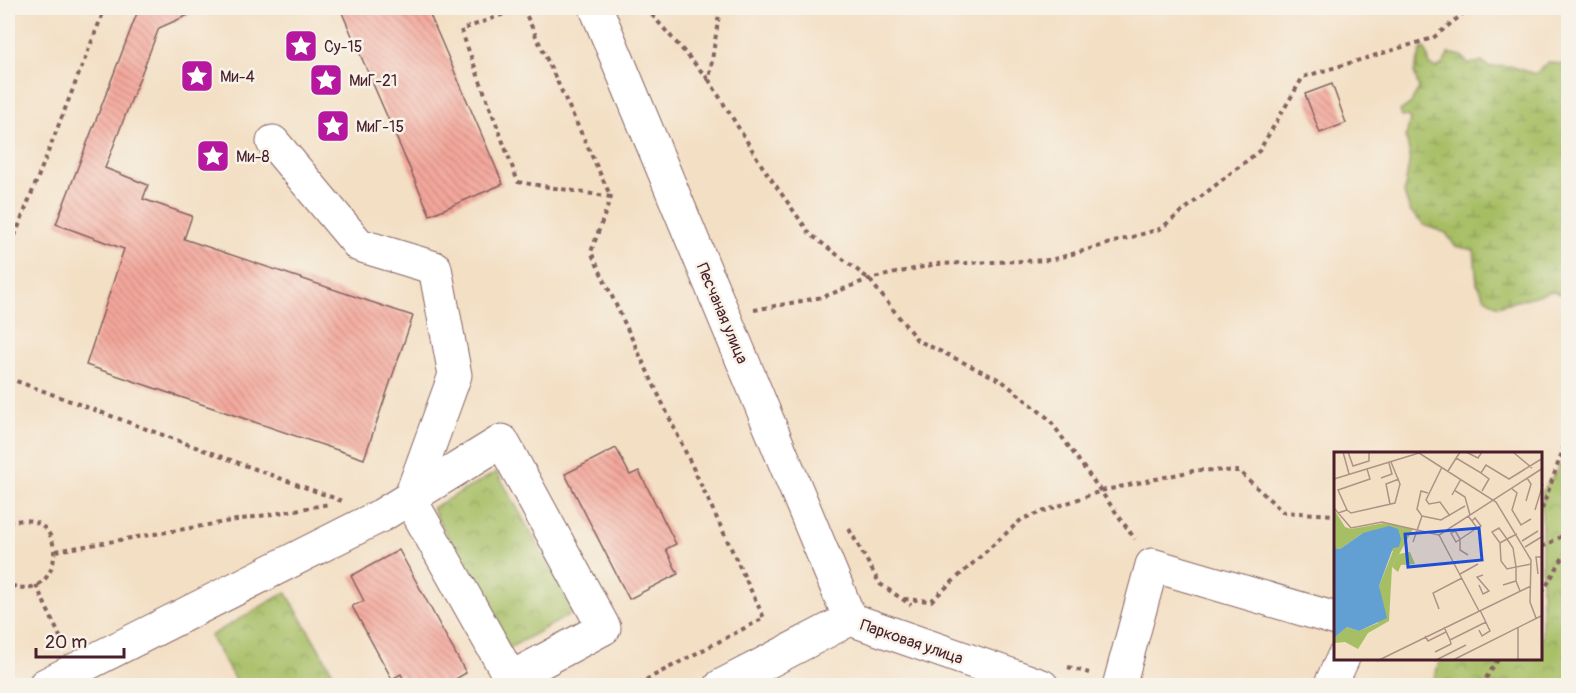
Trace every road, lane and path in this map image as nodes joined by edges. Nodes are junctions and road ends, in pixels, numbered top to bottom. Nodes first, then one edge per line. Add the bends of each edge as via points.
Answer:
1 (105, 8) edge
2 (522, 8) edge
3 (596, 8) edge
4 (646, 8) edge
5 (720, 8) edge
6 (1470, 8) edge
7 (709, 80) junction
8 (273, 142) dead end
9 (611, 197) junction
10 (8, 253) edge
11 (869, 279) junction
12 (725, 317) junction
13 (8, 378) edge
14 (1569, 435) edge
15 (1101, 491) junction
16 (410, 499) junction
17 (1543, 506) edge
18 (1334, 515) edge
19 (8, 523) edge
20 (846, 524) dead end
21 (1569, 533) edge
22 (1543, 547) edge
23 (1569, 549) edge
24 (56, 551) junction
25 (1152, 565) junction
26 (8, 584) edge
27 (36, 585) junction
28 (1543, 591) edge
29 (892, 599) dead end
30 (902, 599) junction
31 (920, 611) dead end
32 (1334, 618) edge
33 (850, 619) junction
34 (1342, 660) edge
35 (1498, 660) edge
36 (75, 669) junction
37 (1054, 676) edge
38 (513, 682) edge
39 (1119, 684) edge
40 (45, 685) edge
41 (634, 686) edge
42 (721, 686) edge
43 (1330, 686) edge
44 (1481, 686) edge

1 - 10 path
2 - 9 path
2 - 9 path via 461,30 518,182
3 - 12 street, Песчаная улица
4 - 7 path
5 - 7 path
6 - 11 path via 1433,38 1303,77 1259,151 1160,229 1051,260 936,264
7 - 11 path via 810,234
8 - 16 street via 359,245 435,268 455,375
9 - 41 path via 591,252 764,618
11 - 12 path via 823,297
11 - 15 path via 917,340 1002,381 1049,419
12 - 33 street, Песчаная улица
13 - 24 path via 345,502
14 - 17 path
15 - 18 path via 1197,470 1239,471 1283,512
15 - 25 path
15 - 30 path via 1022,519 931,601
16 - 36 street
16 - 38 street
16 - 38 street via 502,441 604,628
19 - 24 path via 31,521 44,527
20 - 30 path via 880,584
21 - 22 path
23 - 28 path
24 - 27 path via 50,571
25 - 32 street
25 - 39 street
26 - 27 path via 24,588
27 - 36 path
29 - 30 path
30 - 31 path
33 - 37 street, Парковая улица
33 - 42 street
34 - 43 street
35 - 44 path
36 - 40 street
37 - 39 path

